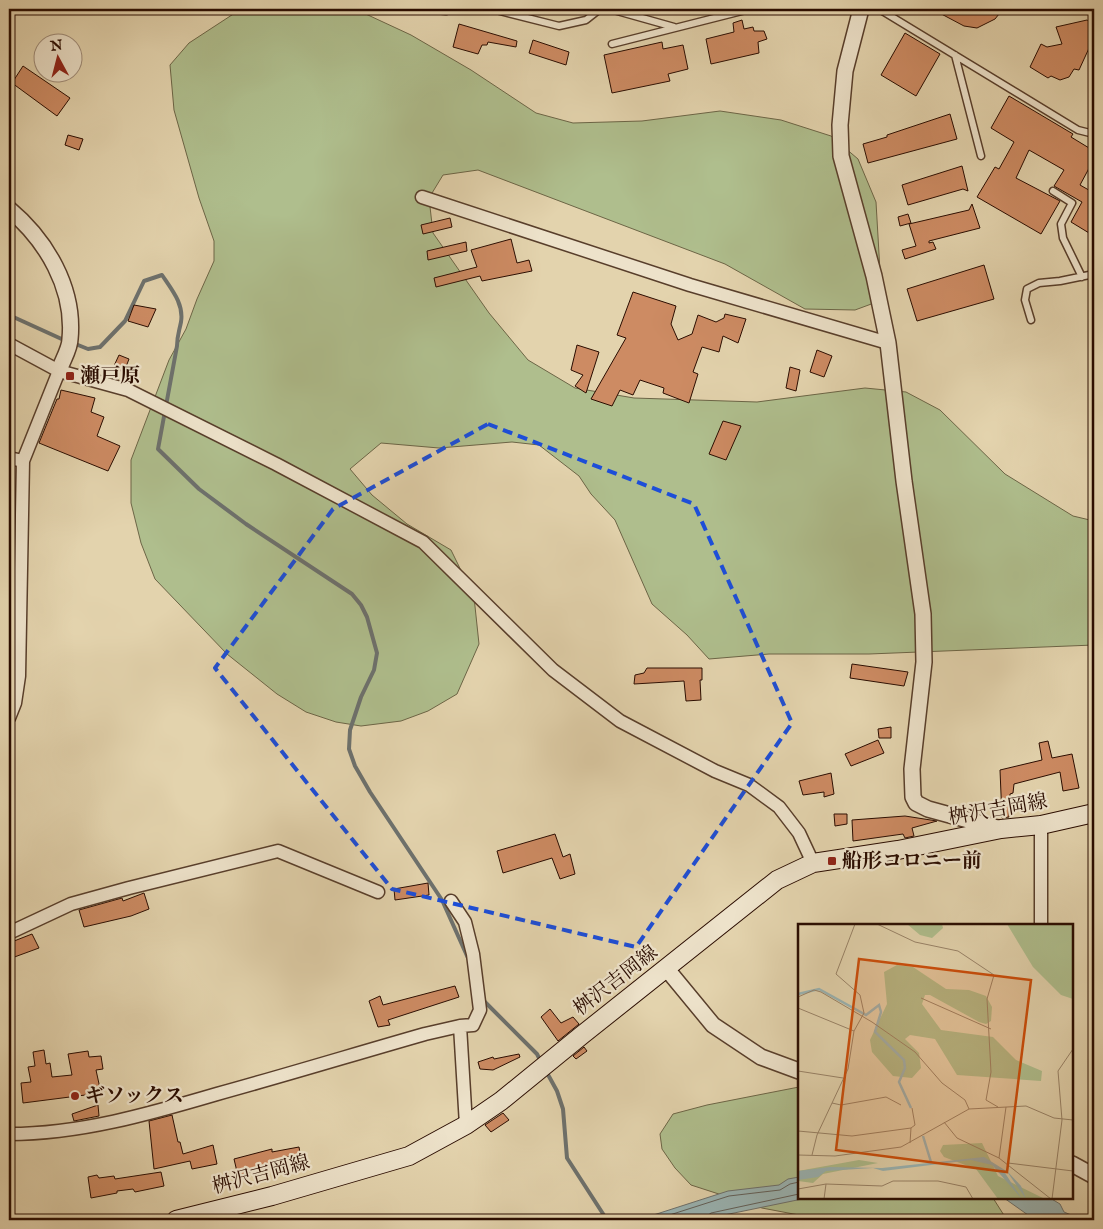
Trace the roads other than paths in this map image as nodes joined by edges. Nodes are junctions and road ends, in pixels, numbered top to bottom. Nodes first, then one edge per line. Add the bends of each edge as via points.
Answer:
1 (426, 9) edge
2 (451, 9) edge
3 (492, 9) edge
4 (600, 9) edge
5 (610, 9) edge
6 (750, 9) edge
7 (861, 9) edge
8 (879, 9) edge
9 (676, 28) junction
10 (612, 44) dead end
11 (955, 55) junction
12 (1094, 134) edge
13 (981, 156) dead end
14 (1053, 191) dead end
15 (422, 196) dead end
16 (9, 209) edge
17 (1094, 274) edge
18 (1082, 277) junction
19 (1031, 320) dead end
20 (888, 343) junction
21 (9, 344) edge
22 (58, 371) junction
23 (9, 458) edge
24 (23, 461) junction
25 (9, 718) edge
26 (1094, 813) edge
27 (1041, 825) junction
28 (1000, 829) junction
29 (813, 863) junction
30 (378, 892) dead end
31 (451, 901) dead end
32 (1041, 924) edge
33 (9, 933) edge
34 (666, 968) junction
35 (460, 1026) junction
36 (798, 1071) edge
37 (466, 1125) junction
38 (9, 1134) edge
39 (1073, 1165) edge
40 (1094, 1176) edge
41 (176, 1220) edge

1 - 2 lane
3 - 4 lane via 559,26 586,20
5 - 9 lane
6 - 9 lane
7 - 20 street via 845,70 840,156 874,276
8 - 11 lane
9 - 10 lane
11 - 12 lane via 1078,130
11 - 13 lane
14 - 18 lane via 1072,202 1061,224 1062,238
15 - 20 street via 690,285
16 - 22 street via 32,229 45,246 64,289 70,315 69,345
17 - 18 lane
18 - 19 lane via 1039,283 1027,289 1025,300
20 - 28 street via 923,614 924,662 912,769 913,797 928,809
21 - 22 street
22 - 24 street
22 - 29 street via 128,390 423,542 553,670 620,721 715,771 750,784 779,807 799,833
23 - 24 street
24 - 25 street via 19,676
26 - 27 main road, 桝沢吉岡線
27 - 28 main road, 桝沢吉岡線
27 - 32 street
28 - 29 main road, 桝沢吉岡線
29 - 34 main road, 桝沢吉岡線 via 777,880
30 - 33 street via 278,851 71,904
31 - 35 street via 465,922 473,954 480,1010 473,1024
34 - 36 street via 713,1025 761,1057
34 - 37 main road, 桝沢吉岡線 via 538,1072
35 - 37 street
35 - 38 street via 153,1112 94,1126
37 - 41 main road, 桝沢吉岡線 via 409,1156
39 - 40 street

